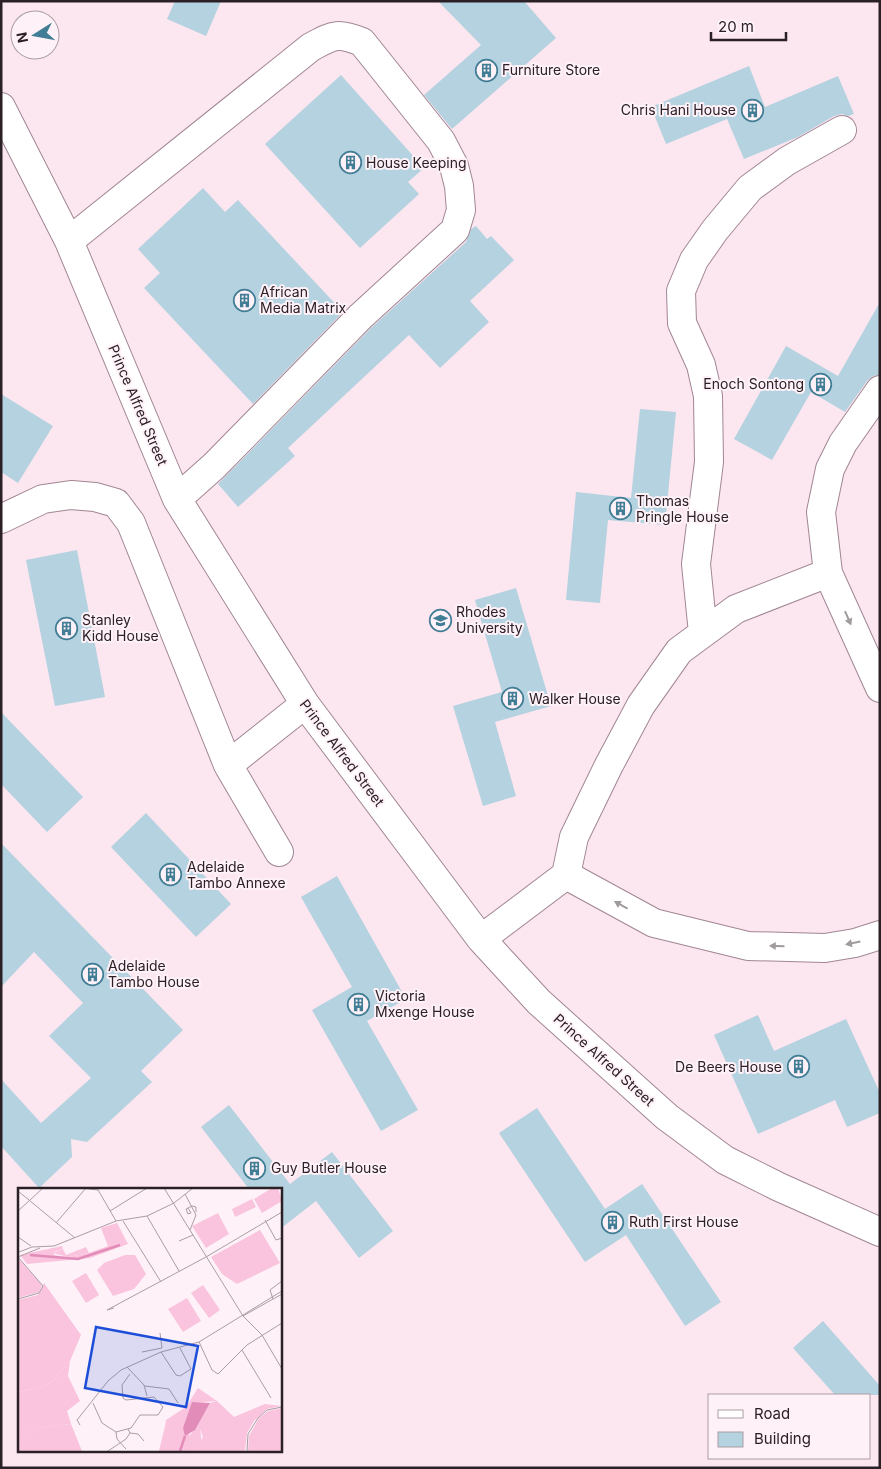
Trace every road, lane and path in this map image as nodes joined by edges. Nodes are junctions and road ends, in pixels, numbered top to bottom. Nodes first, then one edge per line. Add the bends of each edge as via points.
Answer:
1 (1, 107) edge
2 (842, 130) dead end
3 (68, 241) junction
4 (880, 390) edge
5 (177, 498) junction
6 (1, 519) edge
7 (828, 573) junction
8 (703, 633) junction
9 (880, 688) edge
10 (305, 704) junction
11 (228, 765) junction
12 (279, 852) dead end
13 (566, 875) junction
14 (880, 935) edge
15 (481, 939) junction
16 (880, 1232) edge

1 - 3 street, Prince Alfred Street
2 - 8 street via 787,161 750,188 694,260 681,292 682,323 701,365 708,396 709,462 696,564
3 - 5 street, Prince Alfred Street
3 - 5 street via 311,47 333,36 346,36 362,42 441,141 454,166 461,210 455,230 360,317 214,466
4 - 7 street via 843,443 830,469 821,512
5 - 10 street, Prince Alfred Street
6 - 11 street via 43,499 70,495 116,503 131,523
7 - 8 street via 736,609
7 -> 9 street
8 - 13 street via 679,650 641,704 574,837
10 - 11 street
10 - 15 street, Prince Alfred Street
11 - 12 street
14 -> 13 street via 825,948 748,946 654,923
13 - 15 street
15 - 16 street, Prince Alfred Street via 539,1002 667,1118 725,1160

